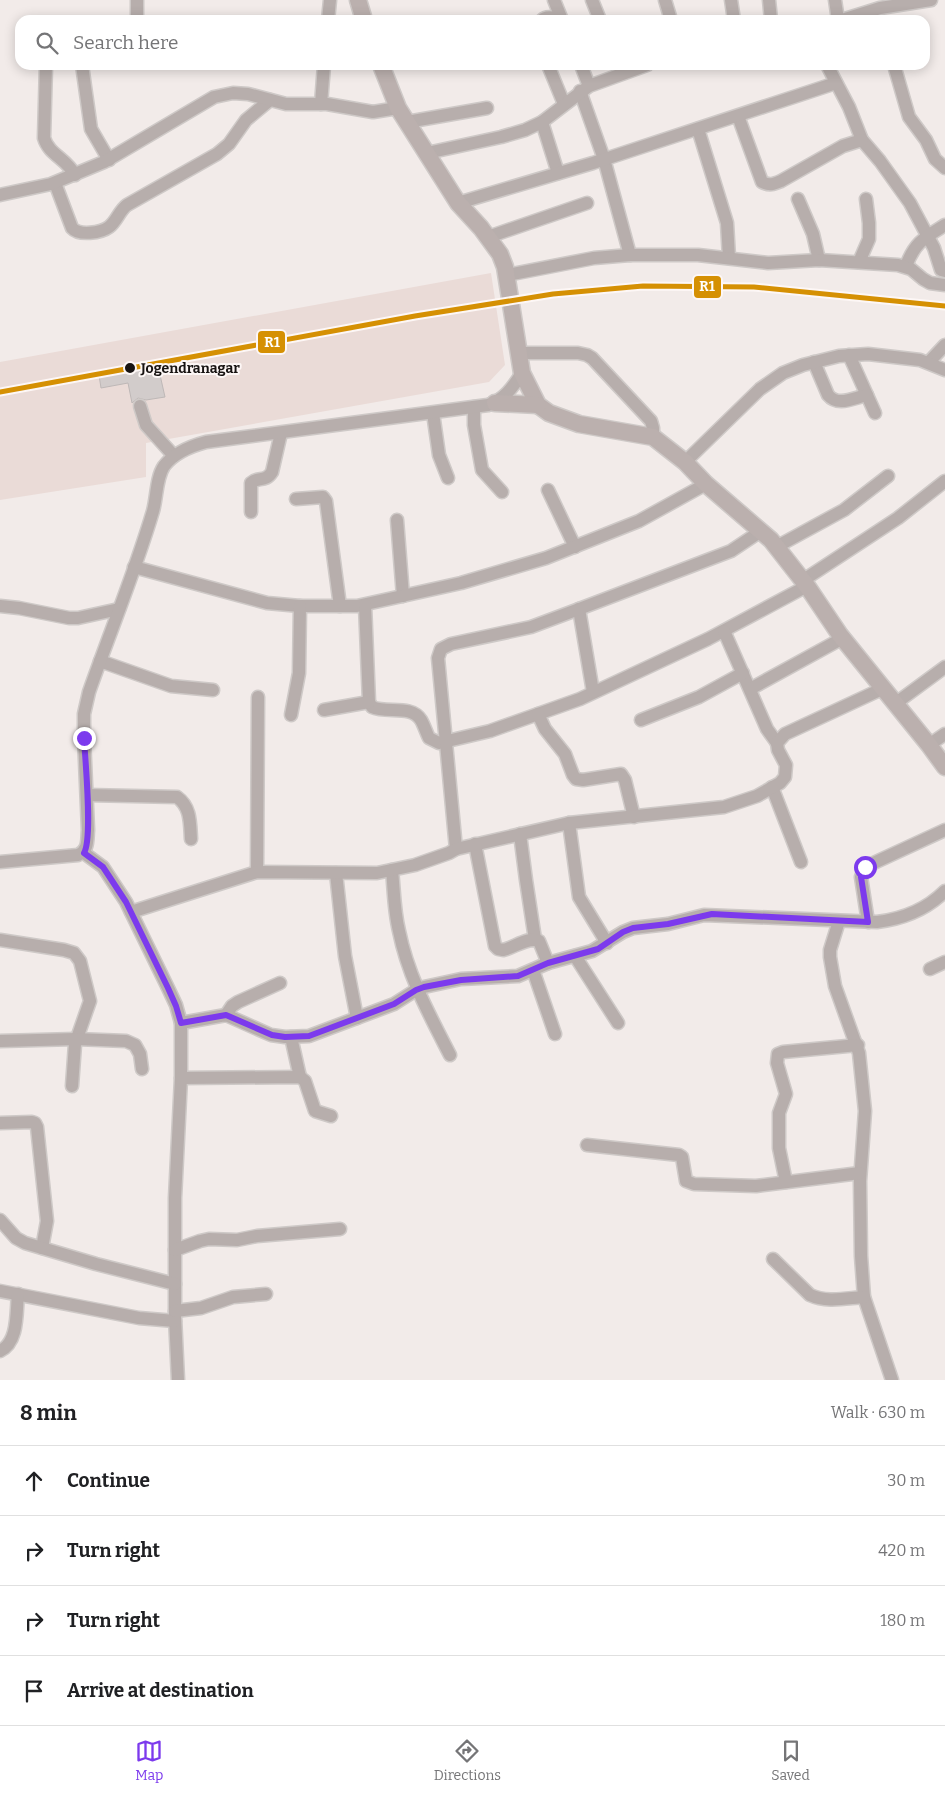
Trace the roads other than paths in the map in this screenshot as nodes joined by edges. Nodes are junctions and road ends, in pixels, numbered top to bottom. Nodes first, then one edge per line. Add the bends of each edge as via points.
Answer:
1 (138, 0) edge
2 (330, 0) edge
3 (358, 0) edge
4 (554, 0) edge
5 (592, 0) edge
6 (665, 0) edge
7 (731, 0) edge
8 (769, 0) edge
9 (834, 0) edge
10 (931, 0) edge
11 (881, 14) edge
12 (137, 15) edge
13 (328, 15) edge
14 (362, 15) edge
15 (560, 15) edge
16 (598, 15) edge
17 (670, 15) edge
18 (733, 15) edge
19 (770, 15) edge
20 (837, 15) edge
21 (46, 70) edge
22 (83, 70) edge
23 (324, 70) edge
24 (384, 70) edge
25 (550, 70) edge
26 (582, 70) edge
27 (620, 70) edge
28 (830, 70) edge
29 (895, 70) edge
30 (836, 83) junction
31 (584, 88) junction
32 (270, 100) junction
33 (321, 104) junction
34 (564, 104) junction
35 (487, 108) dead end
36 (402, 115) junction
37 (738, 116) junction
38 (542, 122) junction
39 (698, 129) junction
40 (862, 140) junction
41 (428, 153) junction
42 (604, 159) junction
43 (108, 160) junction
44 (945, 168) edge
45 (558, 173) junction
46 (75, 175) junction
47 (55, 183) junction
48 (0, 195) edge
49 (798, 199) dead end
50 (866, 199) dead end
51 (588, 202) dead end
52 (458, 203) junction
53 (945, 225) edge
54 (927, 236) junction
55 (488, 237) junction
56 (630, 255) junction
57 (729, 258) junction
58 (819, 260) junction
59 (859, 262) junction
60 (906, 266) junction
61 (945, 271) edge
62 (507, 281) junction
63 (945, 285) edge
64 (945, 345) edge
65 (519, 354) junction
66 (849, 355) junction
67 (814, 362) junction
68 (929, 362) junction
69 (945, 370) edge
70 (522, 373) junction
71 (867, 395) junction
72 (495, 403) junction
73 (538, 405) junction
74 (140, 406) dead end
75 (474, 407) junction
76 (433, 413) junction
77 (875, 413) dead end
78 (281, 434) junction
79 (653, 437) junction
80 (174, 456) junction
81 (685, 462) junction
82 (888, 476) dead end
83 (448, 478) dead end
84 (945, 481) edge
85 (706, 484) junction
86 (548, 490) dead end
87 (502, 492) dead end
88 (296, 499) dead end
89 (250, 512) dead end
90 (397, 520) dead end
91 (761, 531) junction
92 (575, 546) junction
93 (776, 547) junction
94 (134, 567) junction
95 (805, 584) junction
96 (403, 596) junction
97 (365, 605) junction
98 (0, 606) edge
99 (300, 606) junction
100 (340, 606) junction
101 (119, 609) junction
102 (579, 609) junction
103 (724, 630) junction
104 (843, 638) junction
105 (100, 661) junction
106 (945, 668) edge
107 (743, 673) junction
108 (884, 688) junction
109 (750, 689) junction
110 (213, 690) dead end
111 (593, 692) junction
112 (258, 697) dead end
113 (369, 702) junction
114 (896, 703) junction
115 (324, 710) dead end
116 (538, 714) junction
117 (290, 715) dead end
118 (641, 720) dead end
119 (945, 734) edge
120 (446, 742) junction
121 (777, 743) junction
122 (929, 745) junction
123 (945, 767) edge
124 (772, 787) junction
125 (87, 795) junction
126 (634, 817) junction
127 (569, 823) junction
128 (945, 830) edge
129 (520, 834) junction
130 (191, 839) dead end
131 (476, 844) junction
132 (456, 849) junction
133 (84, 853) junction
134 (0, 862) edge
135 (801, 862) dead end
136 (392, 870) junction
137 (257, 872) junction
138 (336, 873) junction
139 (945, 891) edge
140 (131, 912) junction
141 (839, 921) junction
142 (868, 922) junction
143 (535, 939) junction
144 (0, 940) edge
145 (606, 943) junction
146 (575, 956) junction
147 (945, 962) edge
148 (548, 963) junction
149 (930, 969) dead end
150 (532, 970) junction
151 (280, 983) dead end
152 (416, 990) junction
153 (226, 1015) junction
154 (357, 1018) junction
155 (618, 1022) dead end
156 (181, 1023) junction
157 (555, 1034) dead end
158 (290, 1037) junction
159 (76, 1039) junction
160 (0, 1041) edge
161 (858, 1046) junction
162 (450, 1055) dead end
163 (142, 1069) dead end
164 (300, 1077) junction
165 (182, 1078) junction
166 (72, 1086) dead end
167 (331, 1116) dead end
168 (0, 1123) edge
169 (587, 1145) dead end
170 (860, 1174) junction
171 (786, 1182) junction
172 (0, 1220) edge
173 (340, 1229) dead end
174 (42, 1248) junction
175 (175, 1250) junction
176 (773, 1259) dead end
177 (175, 1284) junction
178 (0, 1290) edge
179 (18, 1294) junction
180 (266, 1294) dead end
181 (864, 1297) junction
182 (175, 1316) junction
183 (0, 1350) edge
184 (178, 1380) edge
185 (892, 1380) edge

1 - 12 street
2 - 13 street
3 - 14 main road
4 - 15 street
5 - 16 street
6 - 17 street
7 - 18 street
8 - 19 street
9 - 20 street
10 - 11 street
21 - 46 street via 44,138 50,150 68,164
22 - 43 street via 91,129
23 - 33 street
24 - 36 main road
25 - 34 street
26 - 31 street
27 - 31 street
28 - 30 street
29 - 44 street via 909,117 926,140 935,160
30 - 37 street
30 - 40 street
31 - 34 street
31 - 42 street
32 - 33 street via 286,104
32 - 43 street via 233,93 214,97
32 - 47 street via 246,120 229,144 127,205 104,230 75,232
33 - 36 street
34 - 38 street
35 - 36 street
36 - 41 main road
37 - 39 street
37 - 40 street via 762,182 767,184 781,181 843,146
38 - 41 street via 501,137
38 - 45 street
39 - 42 street
39 - 57 street via 727,223
40 - 54 street via 910,204
41 - 52 main road
42 - 45 street
42 - 56 street
43 - 46 street
45 - 52 street
46 - 47 street
47 - 48 street
49 - 58 street via 813,234
50 - 59 street via 869,238
51 - 55 street
52 - 55 main road
53 - 54 street
54 - 60 street via 915,246
54 - 61 street via 941,270
55 - 62 main road via 500,254
56 - 57 street
56 - 62 street via 585,259
57 - 58 street via 768,263
58 - 59 street
59 - 60 street
60 - 63 street via 930,283
62 - 65 main road
64 - 68 street
65 - 70 main road
65 - 79 street via 578,353 592,358 648,417
66 - 67 street
66 - 68 street via 868,354
66 - 71 street
67 - 71 street via 831,399 842,402
67 - 81 street via 790,370 766,384
68 - 69 street
70 - 72 street via 512,389
70 - 73 main road
71 - 77 street
72 - 73 main road
72 - 75 street
73 - 79 main road via 549,413 580,424
74 - 80 street via 146,425
75 - 76 street
75 - 87 street via 482,470
76 - 78 street
76 - 83 street via 439,455
78 - 80 street via 206,442
78 - 89 street via 272,472 251,483
79 - 81 main road
80 - 94 street via 160,474 153,510
81 - 85 main road
82 - 93 street via 844,510
84 - 95 street
85 - 91 main road
85 - 92 street via 639,521
86 - 92 street
88 - 100 street via 319,496 326,501
90 - 96 street
91 - 93 main road
91 - 102 street via 731,551
92 - 96 street via 461,583
93 - 95 main road
94 - 99 street via 267,603
94 - 101 street
95 - 103 street
95 - 104 main road
96 - 97 street
97 - 100 street
97 - 113 street
98 - 101 street via 69,618
99 - 100 street
99 - 117 street via 299,673
101 - 105 street
102 - 111 street
102 - 120 street via 531,627 441,649 438,658
103 - 107 street
103 - 111 street
104 - 108 main road
104 - 109 street
105 - 110 street via 171,686
105 - 125 street via 84,714
106 - 114 street
107 - 109 street
107 - 118 street via 699,697
108 - 114 main road
108 - 121 street via 785,734
109 - 121 street via 767,729
111 - 116 street
112 - 137 street
113 - 115 street
113 - 120 street via 376,709 415,713 429,738 439,743
114 - 122 main road
116 - 120 street
116 - 126 street via 545,729 565,754 576,779 621,774
119 - 122 street
120 - 132 street
121 - 124 street via 786,771 780,783
122 - 123 main road
124 - 126 street via 757,796 724,807
124 - 135 street
125 - 130 street via 177,797 190,816
125 - 133 street via 87,845
126 - 127 street
127 - 129 street
127 - 145 street via 579,897
128 - 142 street via 865,867 861,877
129 - 131 street
129 - 143 street
131 - 132 street
131 - 143 street via 495,946 502,950
132 - 136 street
133 - 134 street
133 - 140 street via 103,867
136 - 138 street
136 - 152 street via 398,929
137 - 138 street
137 - 140 street
138 - 154 street via 345,956
139 - 142 street via 902,918
140 - 156 street via 168,988
141 - 142 street
141 - 145 street via 712,914 633,928
141 - 161 street via 830,958 835,986
143 - 148 street via 539,941
144 - 159 street via 74,954 80,962 90,1002
145 - 146 street
146 - 148 street
146 - 155 street
147 - 149 street
148 - 150 street
150 - 152 street via 510,977 461,980
150 - 157 street
151 - 153 street via 238,1002
152 - 154 street via 394,1004
152 - 162 street
153 - 156 street
153 - 158 street via 272,1035
154 - 158 street via 316,1034
156 - 165 street
158 - 164 street
159 - 160 street
159 - 163 street via 132,1042 140,1054
159 - 166 street
161 - 170 street via 866,1119
161 - 171 street via 778,1054 777,1063 786,1094 779,1113 779,1148
164 - 165 street
164 - 167 street via 305,1081 315,1111
165 - 175 street
168 - 174 street via 32,1122 37,1127 47,1221
169 - 171 street via 679,1154 689,1184 756,1186
170 - 171 street
170 - 181 street
172 - 174 street via 16,1238
173 - 175 street via 237,1240 209,1239
174 - 177 street
175 - 177 street
176 - 181 street via 816,1298
177 - 182 street
178 - 179 street
179 - 182 street via 134,1317
179 - 183 street via 13,1339
180 - 182 street via 233,1297
181 - 185 street
182 - 184 street

